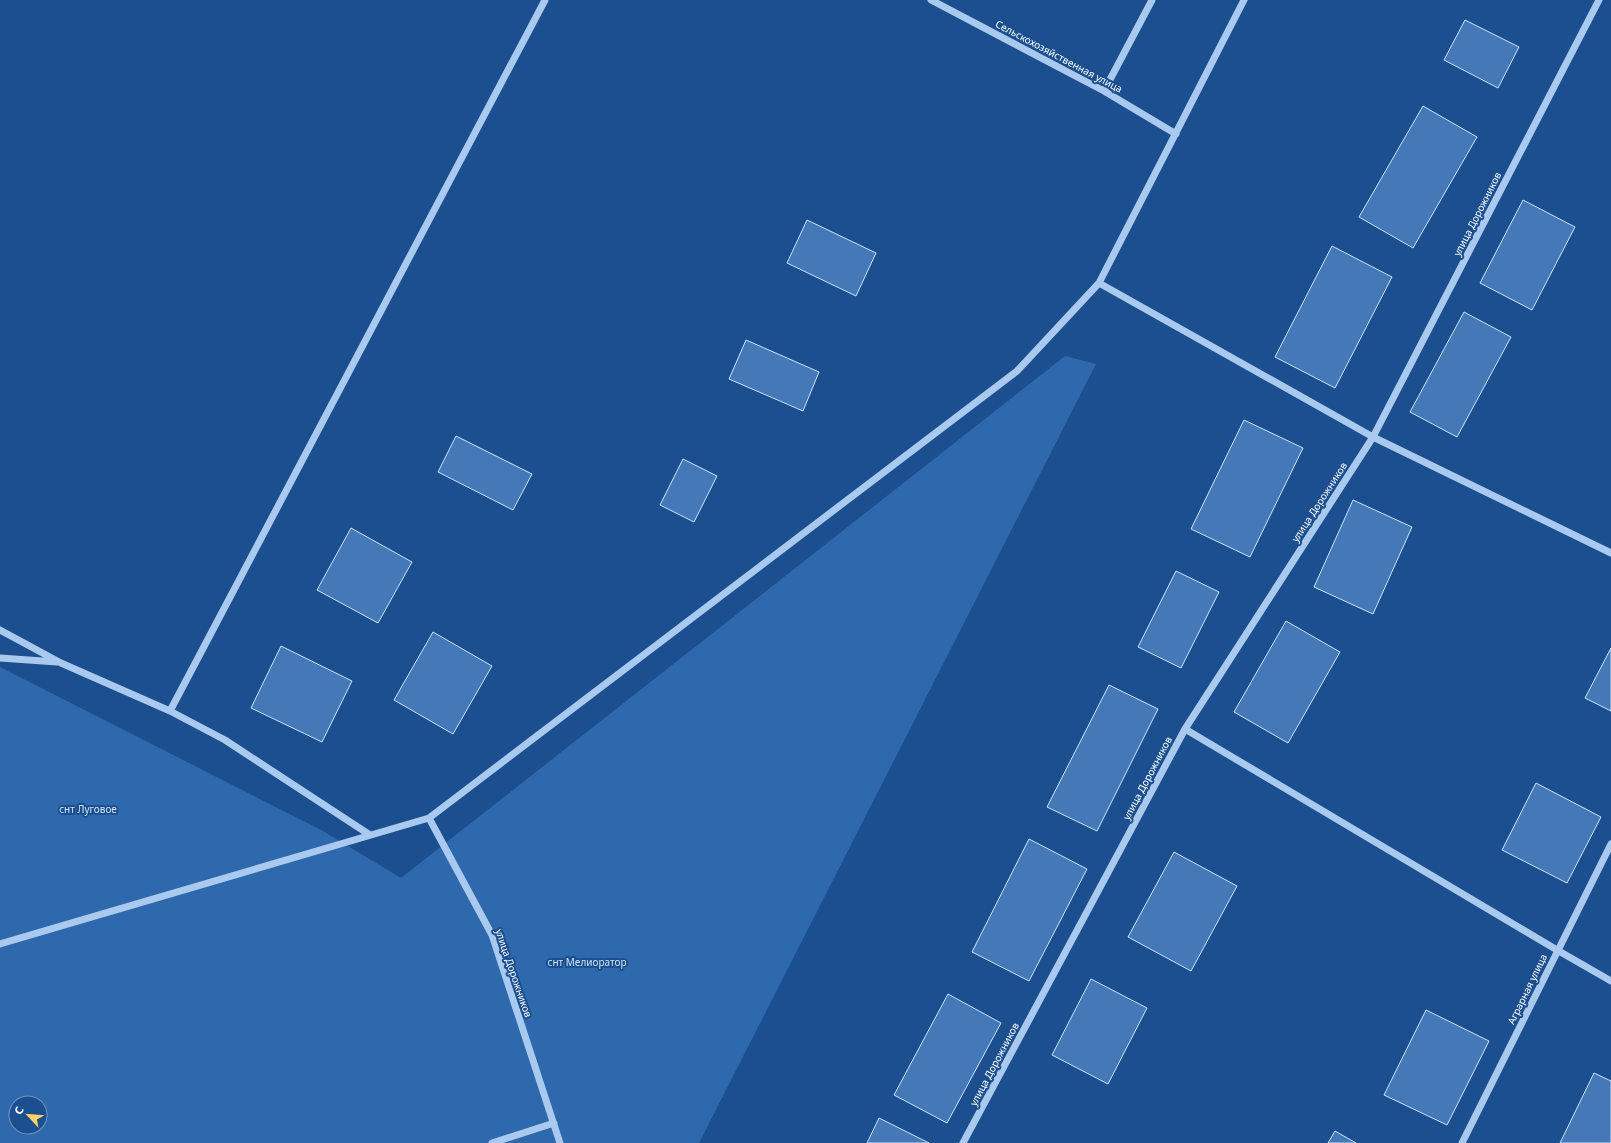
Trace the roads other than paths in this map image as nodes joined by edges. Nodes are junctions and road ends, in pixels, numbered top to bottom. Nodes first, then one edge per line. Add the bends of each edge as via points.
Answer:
1 (544, 0) edge
2 (931, 0) edge
3 (1152, 0) edge
4 (1244, 0) edge
5 (1599, 0) edge
6 (1104, 91) junction
7 (1176, 134) junction
8 (1099, 283) junction
9 (1373, 437) junction
10 (1611, 553) edge
11 (0, 630) edge
12 (0, 658) edge
13 (61, 663) junction
14 (170, 711) junction
15 (1185, 729) junction
16 (429, 818) junction
17 (370, 835) junction
18 (1611, 844) edge
19 (0, 944) edge
20 (1557, 950) junction
21 (1611, 981) edge
22 (554, 1123) junction
23 (492, 1143) edge
24 (560, 1143) edge
25 (963, 1143) edge
26 (1462, 1143) edge

1 - 14 street
2 - 6 street, Сельскохозяйственная улица
3 - 6 street
4 - 7 street
5 - 9 street, улица Дорожников
6 - 7 street, Сельскохозяйственная улица
7 - 8 street
8 - 9 street
8 - 16 street via 1017,371
9 - 10 street
9 - 15 street, улица Дорожников
11 - 13 street
12 - 13 street
13 - 14 street
14 - 17 street via 225,740
15 - 20 street
15 - 25 street, улица Дорожников
16 - 17 street
16 - 22 street, улица Дорожников via 492,935
17 - 19 street
18 - 20 street, Аграрная улица
20 - 21 street
20 - 26 street, Аграрная улица
22 - 23 street
22 - 24 street, улица Дорожников

